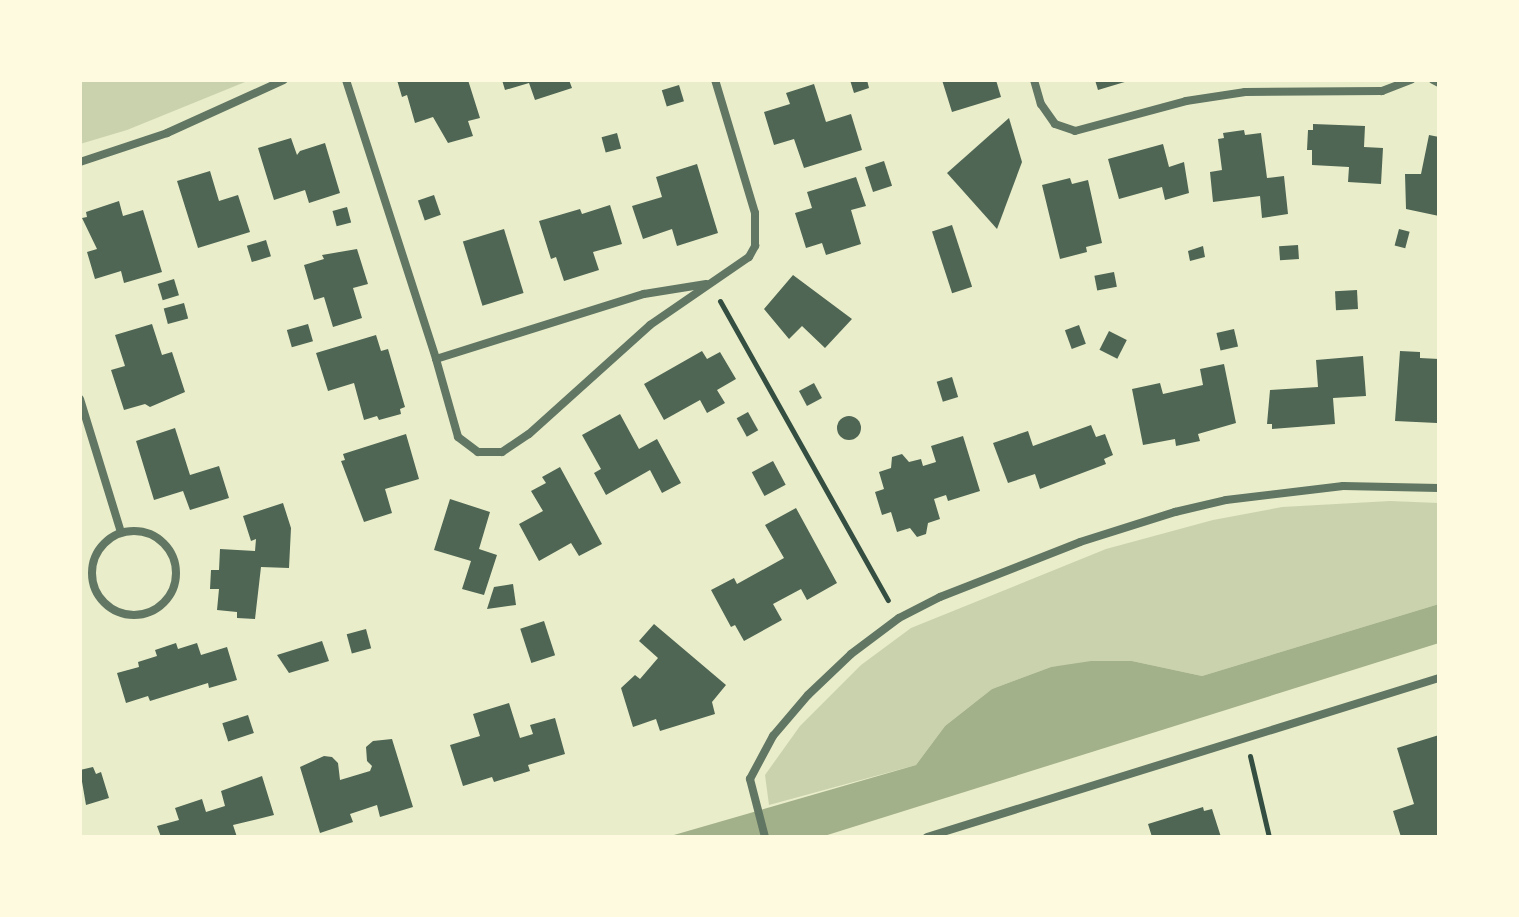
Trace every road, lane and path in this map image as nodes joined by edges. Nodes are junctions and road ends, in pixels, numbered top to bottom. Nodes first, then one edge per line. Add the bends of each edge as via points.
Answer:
1 (284, 80) edge
2 (346, 80) edge
3 (715, 80) edge
4 (1034, 80) edge
5 (1411, 80) edge
6 (1433, 80) edge
7 (1439, 83) edge
8 (80, 162) edge
9 (710, 283) junction
10 (436, 359) junction
11 (80, 399) edge
12 (1439, 488) edge
13 (121, 532) junction
14 (899, 618) junction
15 (1439, 678) edge
16 (1245, 739) junction
17 (765, 837) edge
18 (927, 837) edge
19 (1269, 837) edge

1 - 8 street via 167,133
2 - 10 street
3 - 9 street via 757,230 749,257
4 - 5 street via 1041,104 1055,124 1075,131 1186,101 1245,92 1382,91
6 - 7 street
9 - 10 street via 644,294
9 - 10 street via 650,325 502,452 478,452 458,437
9 - 14 path
11 - 13 street
12 - 14 street via 1343,486 1226,500 1175,512 1080,542
13 - 13 street via 100,545 91,567 95,591 111,610 134,616 157,609 174,590 177,566 166,544 145,531
14 - 17 street via 851,654 773,736 750,779
15 - 16 street
16 - 18 street
16 - 19 path

